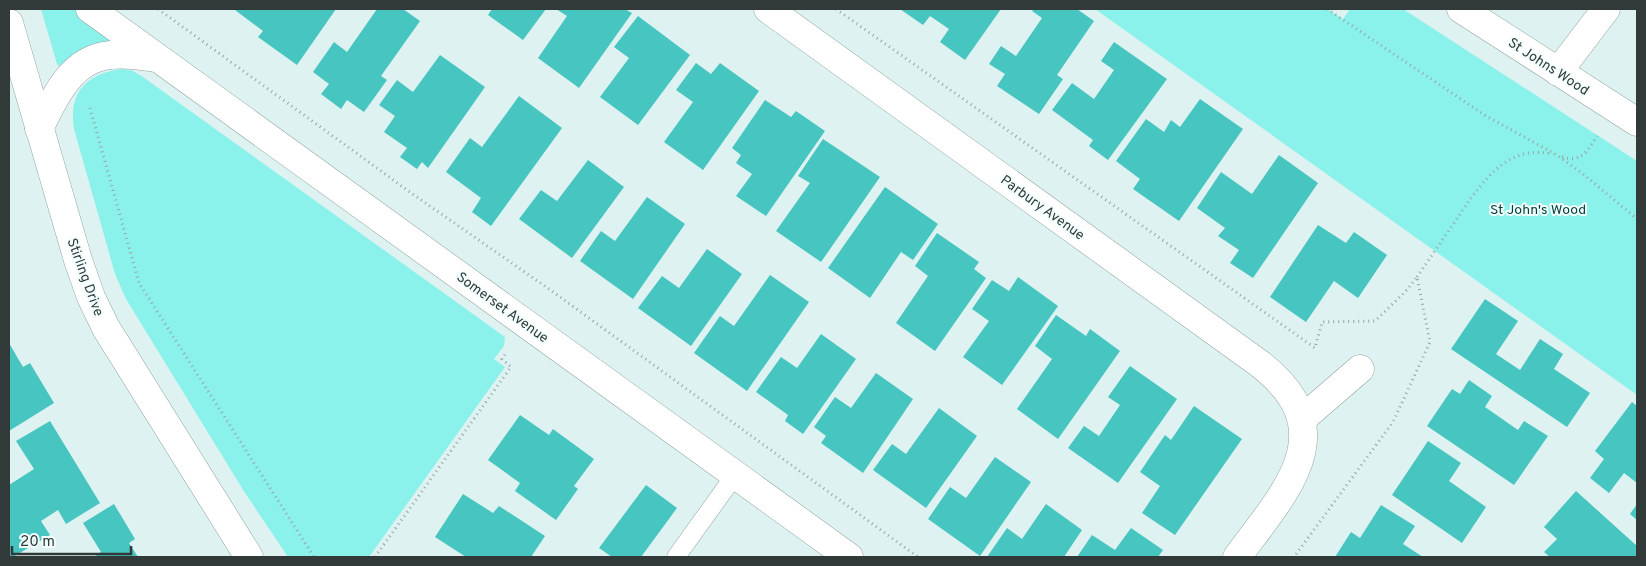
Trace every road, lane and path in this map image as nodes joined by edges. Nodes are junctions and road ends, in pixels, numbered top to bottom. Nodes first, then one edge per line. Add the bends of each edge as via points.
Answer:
1 (90, 9) edge
2 (158, 9) edge
3 (768, 9) edge
4 (836, 9) edge
5 (1327, 9) edge
6 (1461, 9) edge
7 (1606, 9) edge
8 (9, 23) edge
9 (157, 58) junction
10 (79, 67) junction
11 (1558, 72) junction
12 (1637, 122) edge
13 (38, 128) junction
14 (1557, 155) junction
15 (1637, 219) edge
16 (1417, 277) dead end
17 (549, 290) junction
18 (526, 324) junction
19 (1315, 348) dead end
20 (1360, 369) dead end
21 (1302, 420) junction
22 (735, 475) junction
23 (249, 557) edge
24 (314, 557) edge
25 (375, 557) edge
26 (676, 557) edge
27 (848, 557) edge
28 (918, 557) edge
29 (1237, 557) edge

1 - 9 street, Somerset Avenue
2 - 17 path
3 - 21 street, Parbury Avenue via 1260,364 1288,389
4 - 19 path
5 - 14 path via 1486,116
6 - 11 street, St Johns Wood
7 - 11 street
8 - 13 street, Stirling Drive
9 - 10 street via 111,54
9 - 18 street, Somerset Avenue
10 - 13 street via 59,89
10 - 24 path via 139,282
11 - 12 street, St Johns Wood
13 - 23 street, Stirling Drive via 78,260 98,312
14 - 15 path
14 - 16 path via 1528,153 1500,166 1471,198
17 - 18 path
17 - 28 path
18 - 22 street, Somerset Avenue
18 - 25 path via 502,359 511,366
20 - 21 street
21 - 29 street via 1302,450 1291,481
22 - 26 lane
22 - 27 street, Somerset Avenue

